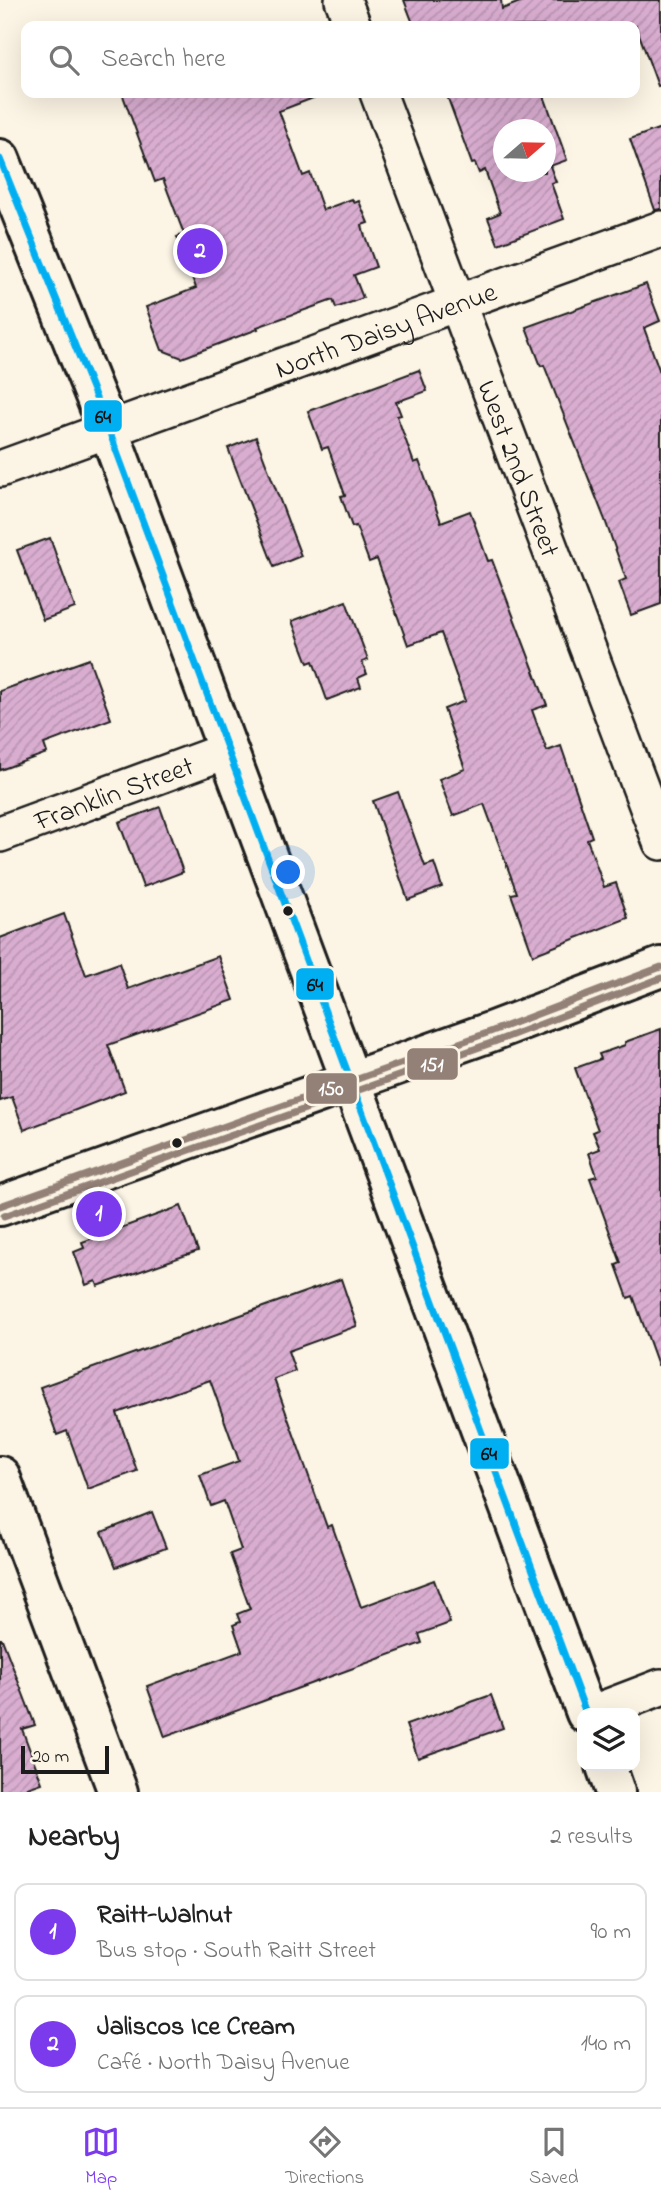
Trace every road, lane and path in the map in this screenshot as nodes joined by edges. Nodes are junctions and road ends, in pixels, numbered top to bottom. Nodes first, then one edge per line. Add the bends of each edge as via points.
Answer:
1 (343, 0) edge
2 (351, 21) edge
3 (380, 98) edge
4 (0, 159) edge
5 (661, 229) edge
6 (456, 303) junction
7 (108, 428) junction
8 (0, 469) edge
9 (228, 750) junction
10 (0, 834) edge
11 (661, 842) edge
12 (661, 967) edge
13 (351, 1082) junction
14 (0, 1206) edge
15 (0, 1476) edge
16 (661, 1687) edge
17 (584, 1708) edge
18 (606, 1708) edge
19 (608, 1771) edge
20 (118, 1792) edge
21 (615, 1792) edge

1 - 2 street
3 - 6 street, West 2nd Street
4 - 7 main road
5 - 6 street, North Daisy Avenue
6 - 7 street, North Daisy Avenue
6 - 11 street, West 2nd Street
7 - 8 street, North Daisy Avenue
7 - 9 main road
9 - 10 street, Franklin Street
9 - 13 main road
12 - 13 main road
13 - 14 main road
13 - 17 main road
15 - 20 main road
16 - 18 street
19 - 21 main road

